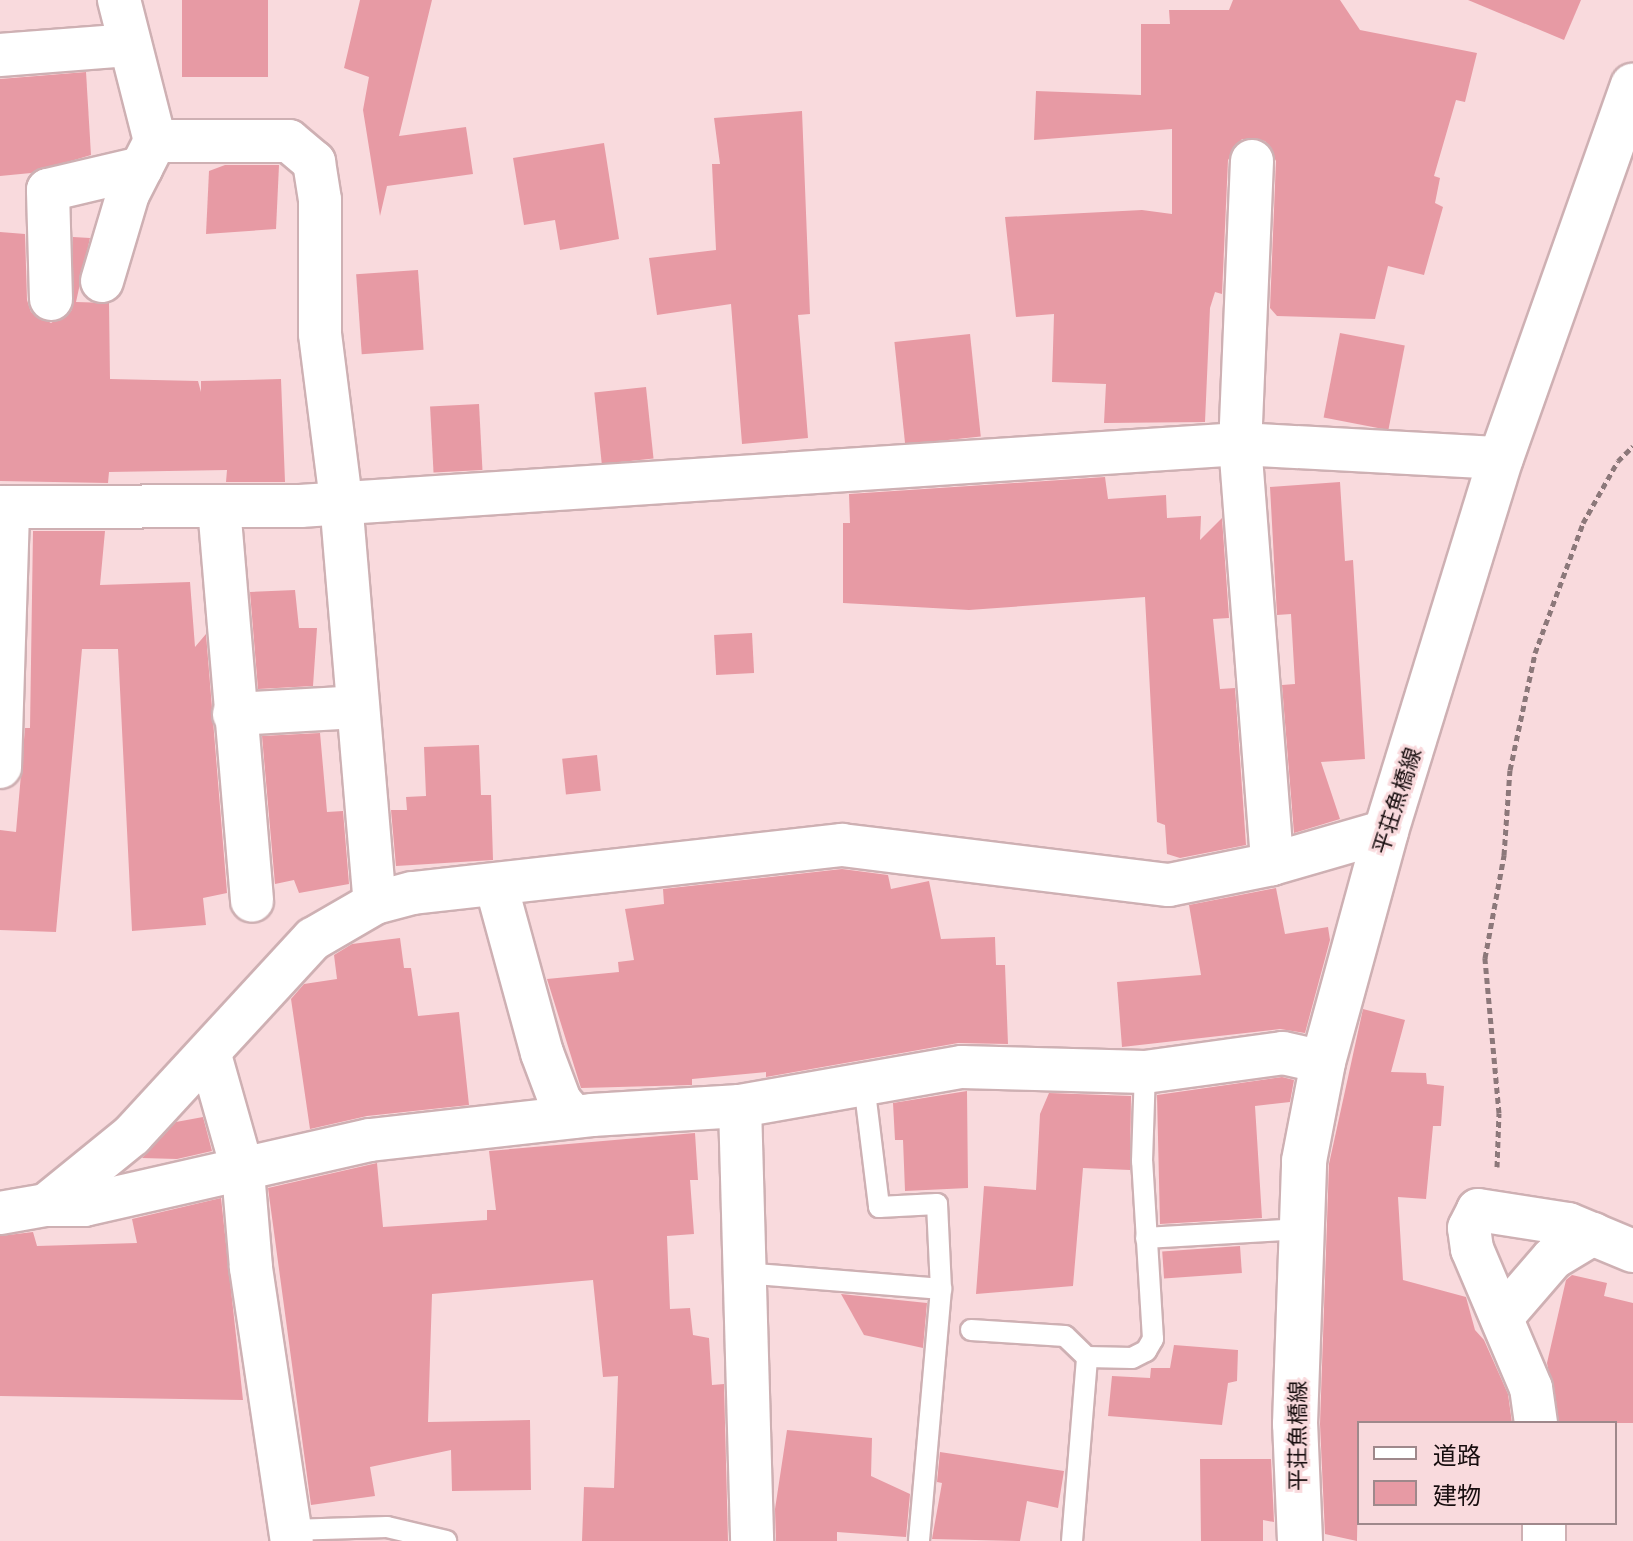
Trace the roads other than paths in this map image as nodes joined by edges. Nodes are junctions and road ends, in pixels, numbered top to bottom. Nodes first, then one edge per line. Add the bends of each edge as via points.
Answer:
1 (119, 0) edge
2 (130, 45) junction
3 (0, 55) edge
4 (1628, 116) edge
5 (148, 155) junction
6 (1252, 161) dead end
7 (102, 281) dead end
8 (51, 299) dead end
9 (1240, 444) junction
10 (1501, 458) junction
11 (341, 501) junction
12 (4, 507) edge
13 (219, 507) junction
14 (358, 707) junction
15 (234, 714) junction
16 (0, 767) edge
17 (1386, 831) junction
18 (1272, 864) junction
19 (496, 885) junction
20 (252, 901) dead end
21 (375, 903) junction
22 (210, 1055) junction
23 (1323, 1062) junction
24 (1145, 1072) junction
25 (864, 1084) junction
26 (740, 1106) junction
27 (578, 1128) junction
28 (243, 1172) junction
29 (46, 1205) junction
30 (0, 1213) edge
31 (1301, 1229) junction
32 (1593, 1234) junction
33 (1146, 1238) junction
34 (1633, 1251) edge
35 (744, 1273) junction
36 (941, 1289) junction
37 (1502, 1317) junction
38 (971, 1330) dead end
39 (1087, 1357) junction
40 (1536, 1421) edge
41 (291, 1535) edge
42 (446, 1541) edge
43 (752, 1541) edge
44 (919, 1541) edge
45 (1072, 1541) edge
46 (1300, 1541) edge

1 - 2 street
2 - 3 street
2 - 5 street
4 - 10 main road, 平荘魚橋線
5 - 7 street
5 - 8 street via 48,190
5 - 11 street via 289,141 314,162 320,200 320,334
6 - 9 street
9 - 10 street
9 - 11 street
9 - 18 street
10 - 17 main road, 平荘魚橋線
11 - 13 street
11 - 14 street
12 - 13 street
12 - 16 street
13 - 15 street
14 - 15 street
14 - 21 street
15 - 20 street
17 - 18 street
17 - 23 main road, 平荘魚橋線
18 - 19 street via 1169,885 842,845
19 - 21 street via 413,893
19 - 27 street via 542,1053 560,1101
21 - 22 street via 313,939
22 - 28 street
22 - 29 street via 132,1135
23 - 24 street via 1283,1053
23 - 31 main road, 平荘魚橋線 via 1304,1161
24 - 25 street via 962,1067
24 - 33 lane
25 - 26 street
25 - 36 lane via 879,1207 937,1204
26 - 27 street
26 - 35 street
27 - 28 street via 370,1140
28 - 29 street via 84,1205
28 - 41 street via 251,1268
29 - 30 street
31 - 33 lane
31 - 46 main road, 平荘魚橋線 via 1295,1424
32 - 34 street
32 - 37 street via 1553,1258
32 - 37 street via 1494,1209 1478,1210 1469,1228 1472,1249
33 - 39 lane via 1153,1339 1146,1351 1132,1358
35 - 36 lane
35 - 43 street
36 - 44 lane
37 - 40 street via 1531,1388
38 - 39 lane via 1065,1336
39 - 45 lane
41 - 42 lane via 387,1527

